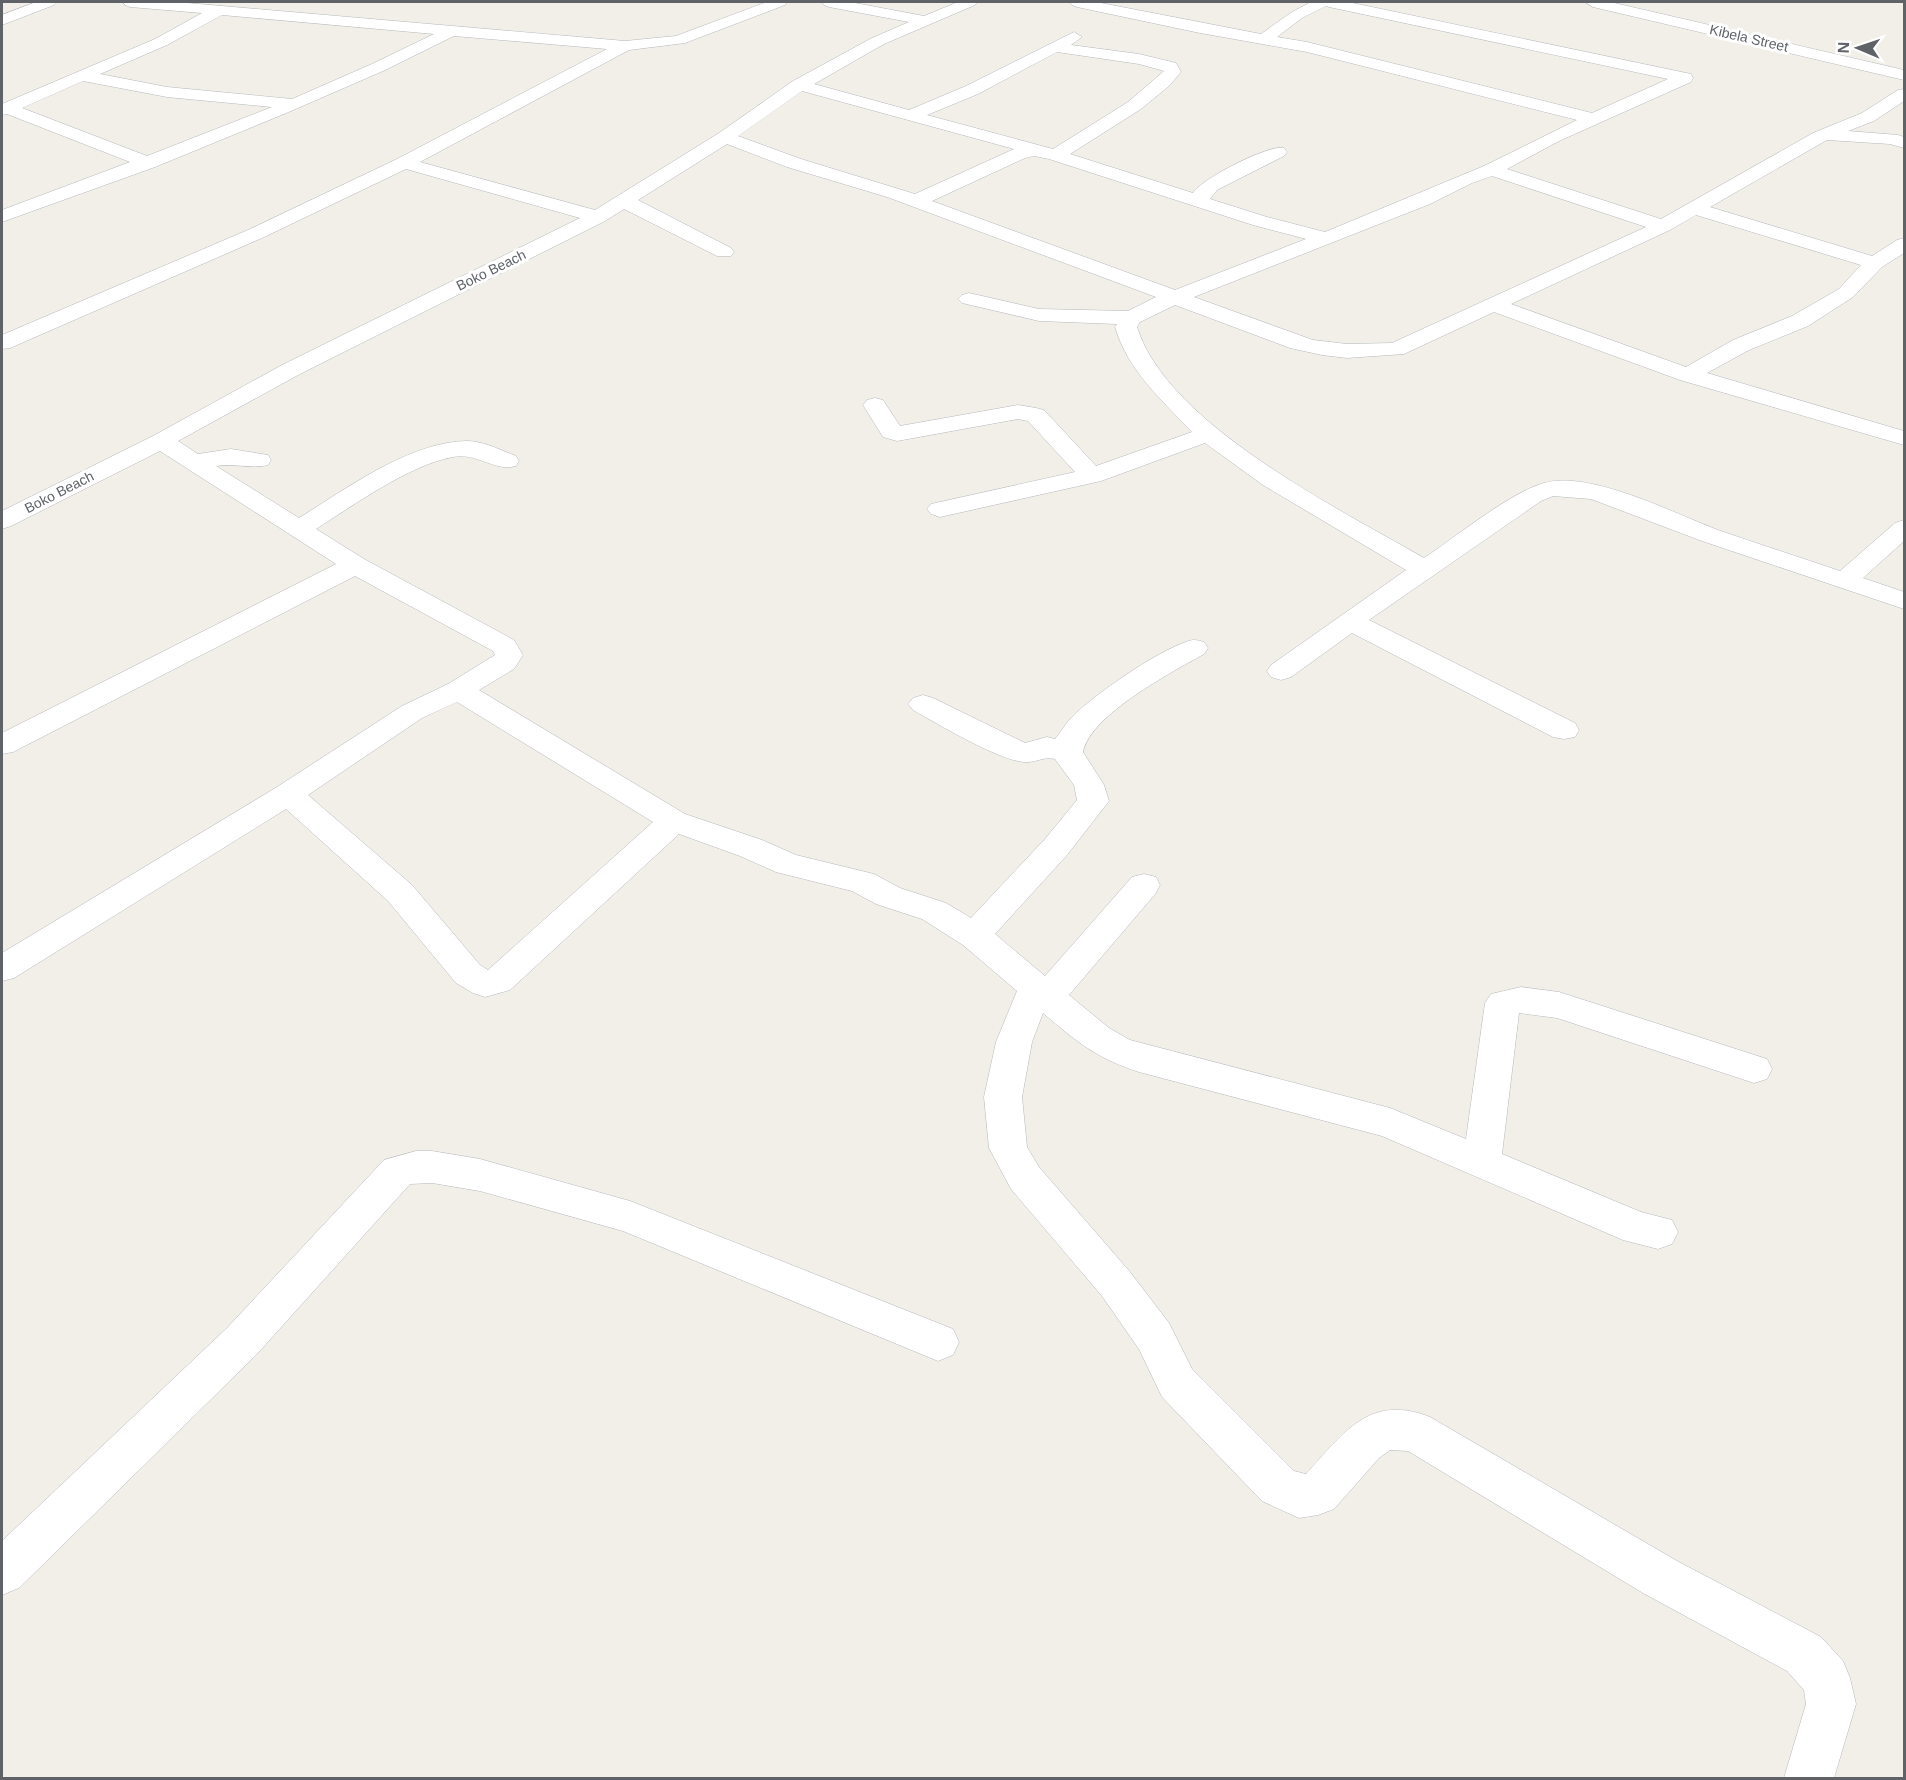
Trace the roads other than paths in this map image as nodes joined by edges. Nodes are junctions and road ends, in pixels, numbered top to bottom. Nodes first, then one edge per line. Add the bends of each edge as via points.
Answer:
1 (49, 2) edge
2 (130, 2) edge
3 (780, 2) edge
4 (830, 2) edge
5 (970, 2) edge
6 (1077, 2) edge
7 (1322, 2) edge
8 (1329, 2) edge
9 (1593, 2) edge
10 (251, 7) edge
11 (350, 7) dead end
12 (217, 11) junction
13 (1126, 13) junction
14 (323, 19) junction
15 (2, 20) edge
16 (923, 20) junction
17 (451, 31) junction
18 (1264, 39) junction
19 (625, 46) junction
20 (1054, 47) junction
21 (1905, 75) edge
22 (82, 76) junction
23 (800, 85) junction
24 (1905, 94) edge
25 (295, 104) junction
26 (4, 109) edge
27 (911, 115) junction
28 (1868, 117) junction
29 (1595, 119) junction
30 (725, 137) junction
31 (1820, 137) junction
32 (1898, 141) edge
33 (1034, 151) junction
34 (1278, 152) dead end
35 (1055, 155) junction
36 (148, 163) junction
37 (404, 163) junction
38 (1491, 170) junction
39 (624, 201) junction
40 (914, 202) junction
41 (1199, 202) junction
42 (1696, 208) junction
43 (2, 216) edge
44 (598, 217) junction
45 (1663, 226) junction
46 (1327, 238) junction
47 (1905, 244) edge
48 (724, 252) dead end
49 (1875, 263) junction
50 (1174, 298) junction
51 (969, 299) dead end
52 (1492, 304) junction
53 (1132, 318) junction
54 (2, 343) edge
55 (1688, 375) junction
56 (875, 405) dead end
57 (1208, 434) junction
58 (1905, 438) edge
59 (161, 441) junction
60 (259, 460) dead end
61 (507, 461) dead end
62 (194, 462) junction
63 (1092, 476) junction
64 (940, 509) dead end
65 (2, 521) edge
66 (1905, 528) edge
67 (298, 529) junction
68 (355, 564) junction
69 (1424, 569) junction
70 (1846, 579) junction
71 (1905, 601) edge
72 (1350, 621) junction
73 (1194, 648) dead end
74 (1281, 671) dead end
75 (458, 690) junction
76 (923, 705) dead end
77 (1564, 730) dead end
78 (2, 745) edge
79 (1068, 752) junction
80 (288, 794) junction
81 (674, 821) junction
82 (1144, 885) dead end
83 (975, 936) junction
84 (2, 969) edge
85 (1041, 992) junction
86 (1754, 1069) dead end
87 (1482, 1163) junction
88 (1658, 1232) dead end
89 (938, 1342) dead end
90 (2, 1572) edge
91 (1809, 1779) edge

1 - 15 street
2 - 12 street
3 - 19 street via 679,40
4 - 16 street
5 - 16 street, Boko Beach
6 - 13 street
7 - 18 street
8 - 29 street via 1420,14 1685,78
9 - 21 street, Kibela Street
10 - 12 street
10 - 14 street
11 - 14 street
12 - 22 street via 161,42
13 - 18 street
13 - 20 street
14 - 17 street
16 - 23 street, Boko Beach
17 - 19 street
17 - 25 street via 403,57
18 - 29 street via 1369,61
19 - 37 street
20 - 27 street via 972,90
20 - 35 street via 1149,61 1170,66 1173,72 1134,104
22 - 25 street via 167,92
22 - 26 street
23 - 27 street
23 - 30 street, Boko Beach
24 - 28 street
25 - 36 street
26 - 36 street
27 - 33 street
28 - 31 street
28 - 32 street via 1876,129
29 - 38 street
30 - 39 street, Boko Beach
30 - 40 street
31 - 32 street
31 - 42 street
33 - 35 street
33 - 40 street via 1021,153
34 - 41 street via 1210,186
35 - 41 street
36 - 43 street
37 - 44 street
37 - 54 street via 255,234
38 - 45 street
38 - 46 street
39 - 44 street, Boko Beach
39 - 48 street
40 - 50 street
41 - 46 street
42 - 45 street
42 - 49 street
44 - 59 street, Boko Beach via 300,364
45 - 52 street
46 - 50 street
47 - 49 street
49 - 55 street via 1846,293 1800,321 1741,345
50 - 52 street via 1298,344 1334,352 1396,349
50 - 53 street
51 - 53 street via 1039,315
52 - 55 street
53 - 57 street via 1126,327 1129,337 1149,374
55 - 58 street
56 - 63 street via 891,432 897,434 1018,412 1036,415
57 - 63 street
57 - 69 street via 1272,480
59 - 62 street
59 - 65 street, Boko Beach
60 - 62 street via 231,456
61 - 67 street via 468,448 436,454 405,466
62 - 67 street
63 - 64 street
66 - 70 street
67 - 68 street
68 - 75 street via 508,650 504,663
68 - 78 street
69 - 70 street via 1532,496 1550,489 1573,489 1596,492 1711,536
69 - 72 street
70 - 71 street
72 - 74 street
72 - 77 street
73 - 79 street via 1161,664 1120,692 1083,724 1069,742
75 - 80 street via 412,712
75 - 81 street
76 - 79 street via 1014,750 1025,753 1047,747
79 - 83 street via 1092,788 1093,801
80 - 81 street via 400,893 468,974 485,984 498,981 517,965
80 - 84 street
81 - 83 street via 788,864 862,882 888,896 934,911
82 - 85 street
83 - 85 street
85 - 87 street via 1096,1038 1117,1050 1390,1123
85 - 91 street via 1014,1042 1003,1097 1008,1148 1025,1178 1116,1284 1154,1336 1177,1383 1278,1486 1299,1497 1318,1494 1363,1444 1384,1430 1414,1431 1660,1577 1804,1654 1826,1678 1831,1704
86 - 87 street via 1559,1005 1521,1000 1503,1003
87 - 88 street via 1637,1228
89 - 90 street via 630,1217 480,1175 432,1167 398,1171 242,1341

